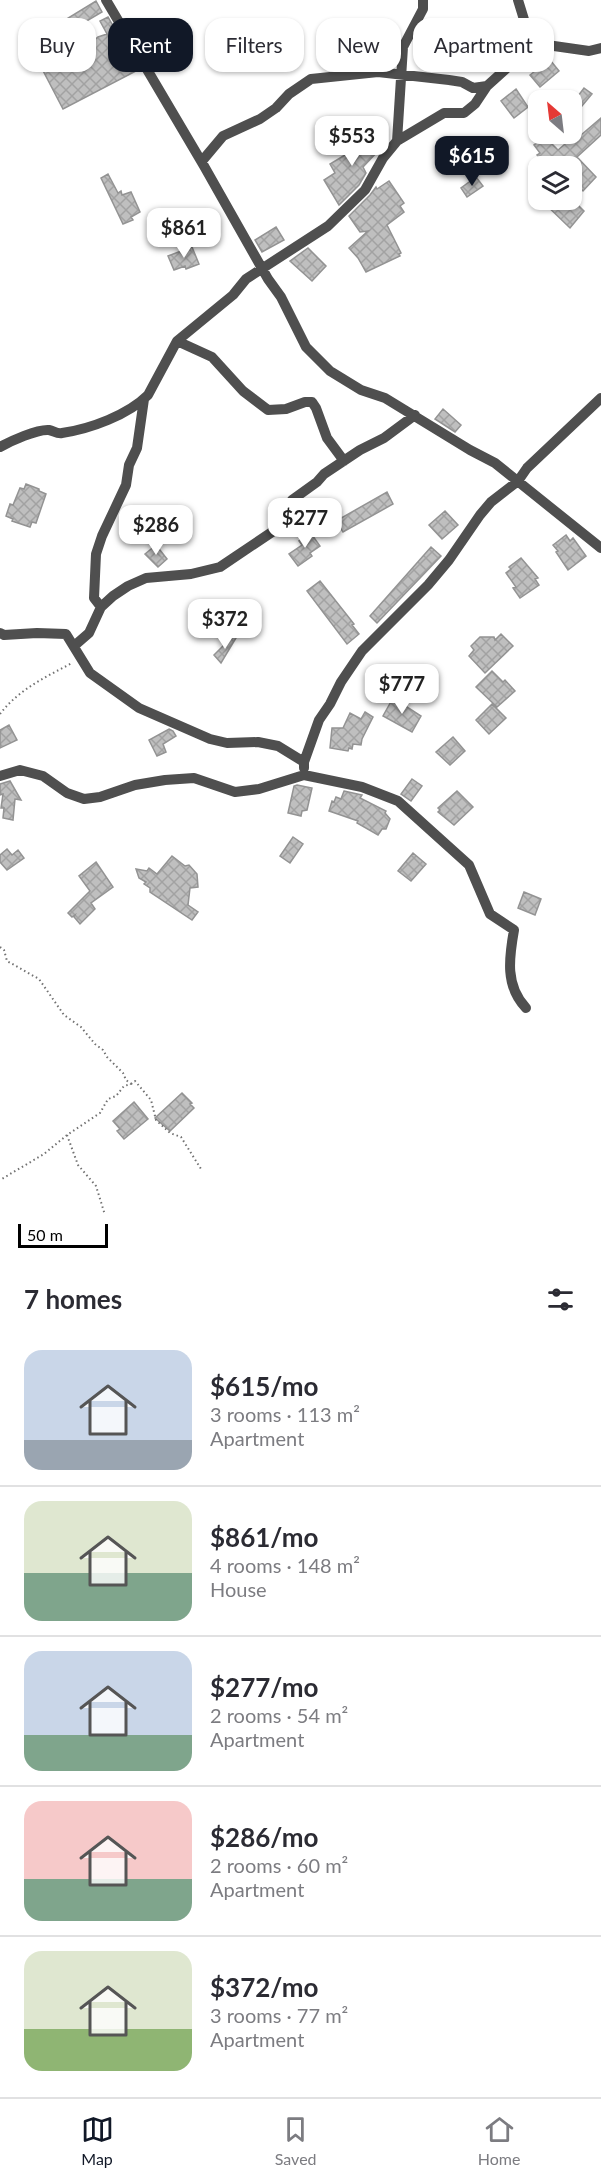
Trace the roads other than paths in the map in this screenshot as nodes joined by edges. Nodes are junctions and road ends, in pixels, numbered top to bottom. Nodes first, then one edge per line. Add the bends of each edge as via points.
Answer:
1 (106, 0) edge
2 (423, 0) edge
3 (519, 0) edge
4 (523, 18) edge
5 (554, 46) edge
6 (601, 48) edge
7 (504, 72) edge
8 (402, 75) junction
9 (488, 86) junction
10 (397, 141) junction
11 (202, 161) junction
12 (262, 268) junction
13 (177, 341) junction
14 (601, 398) edge
15 (144, 399) junction
16 (415, 416) junction
17 (0, 447) edge
18 (344, 461) junction
19 (518, 481) junction
20 (601, 548) edge
21 (100, 607) junction
22 (0, 633) edge
23 (74, 645) junction
24 (310, 746) junction
25 (286, 750) junction
26 (304, 762) junction
27 (304, 775) junction
28 (0, 776) edge
29 (526, 1008) dead end

1 - 11 street
2 - 8 street via 423,9 403,47
3 - 4 street
5 - 6 street via 589,51
7 - 9 street
8 - 9 street via 462,82 473,88
8 - 10 street
8 - 11 street via 378,72 311,79 260,119 224,136
9 - 10 street via 464,112 444,113
10 - 12 street via 365,190 348,207 327,226
11 - 12 street
12 - 13 street
12 - 16 street via 306,347 330,371
13 - 15 street
13 - 18 street via 212,357 243,391 268,410 312,402 327,438
14 - 19 street
15 - 17 street via 96,426 58,434 48,430
15 - 21 street via 137,448 126,485 96,554 94,598
16 - 18 street
16 - 19 street
18 - 21 street via 292,500 281,526 220,567 146,578
19 - 20 street
19 - 24 street via 491,502 428,585 362,651 319,720
21 - 23 street via 89,633
22 - 23 street via 66,634
23 - 25 street via 90,673 162,720 210,739 258,742
24 - 25 street
24 - 26 street
25 - 26 street
26 - 27 street
27 - 28 street via 235,792 194,778 165,780 84,799 67,793 44,776 20,770
27 - 29 street via 398,801 469,865 490,914 514,930 509,969 517,999

